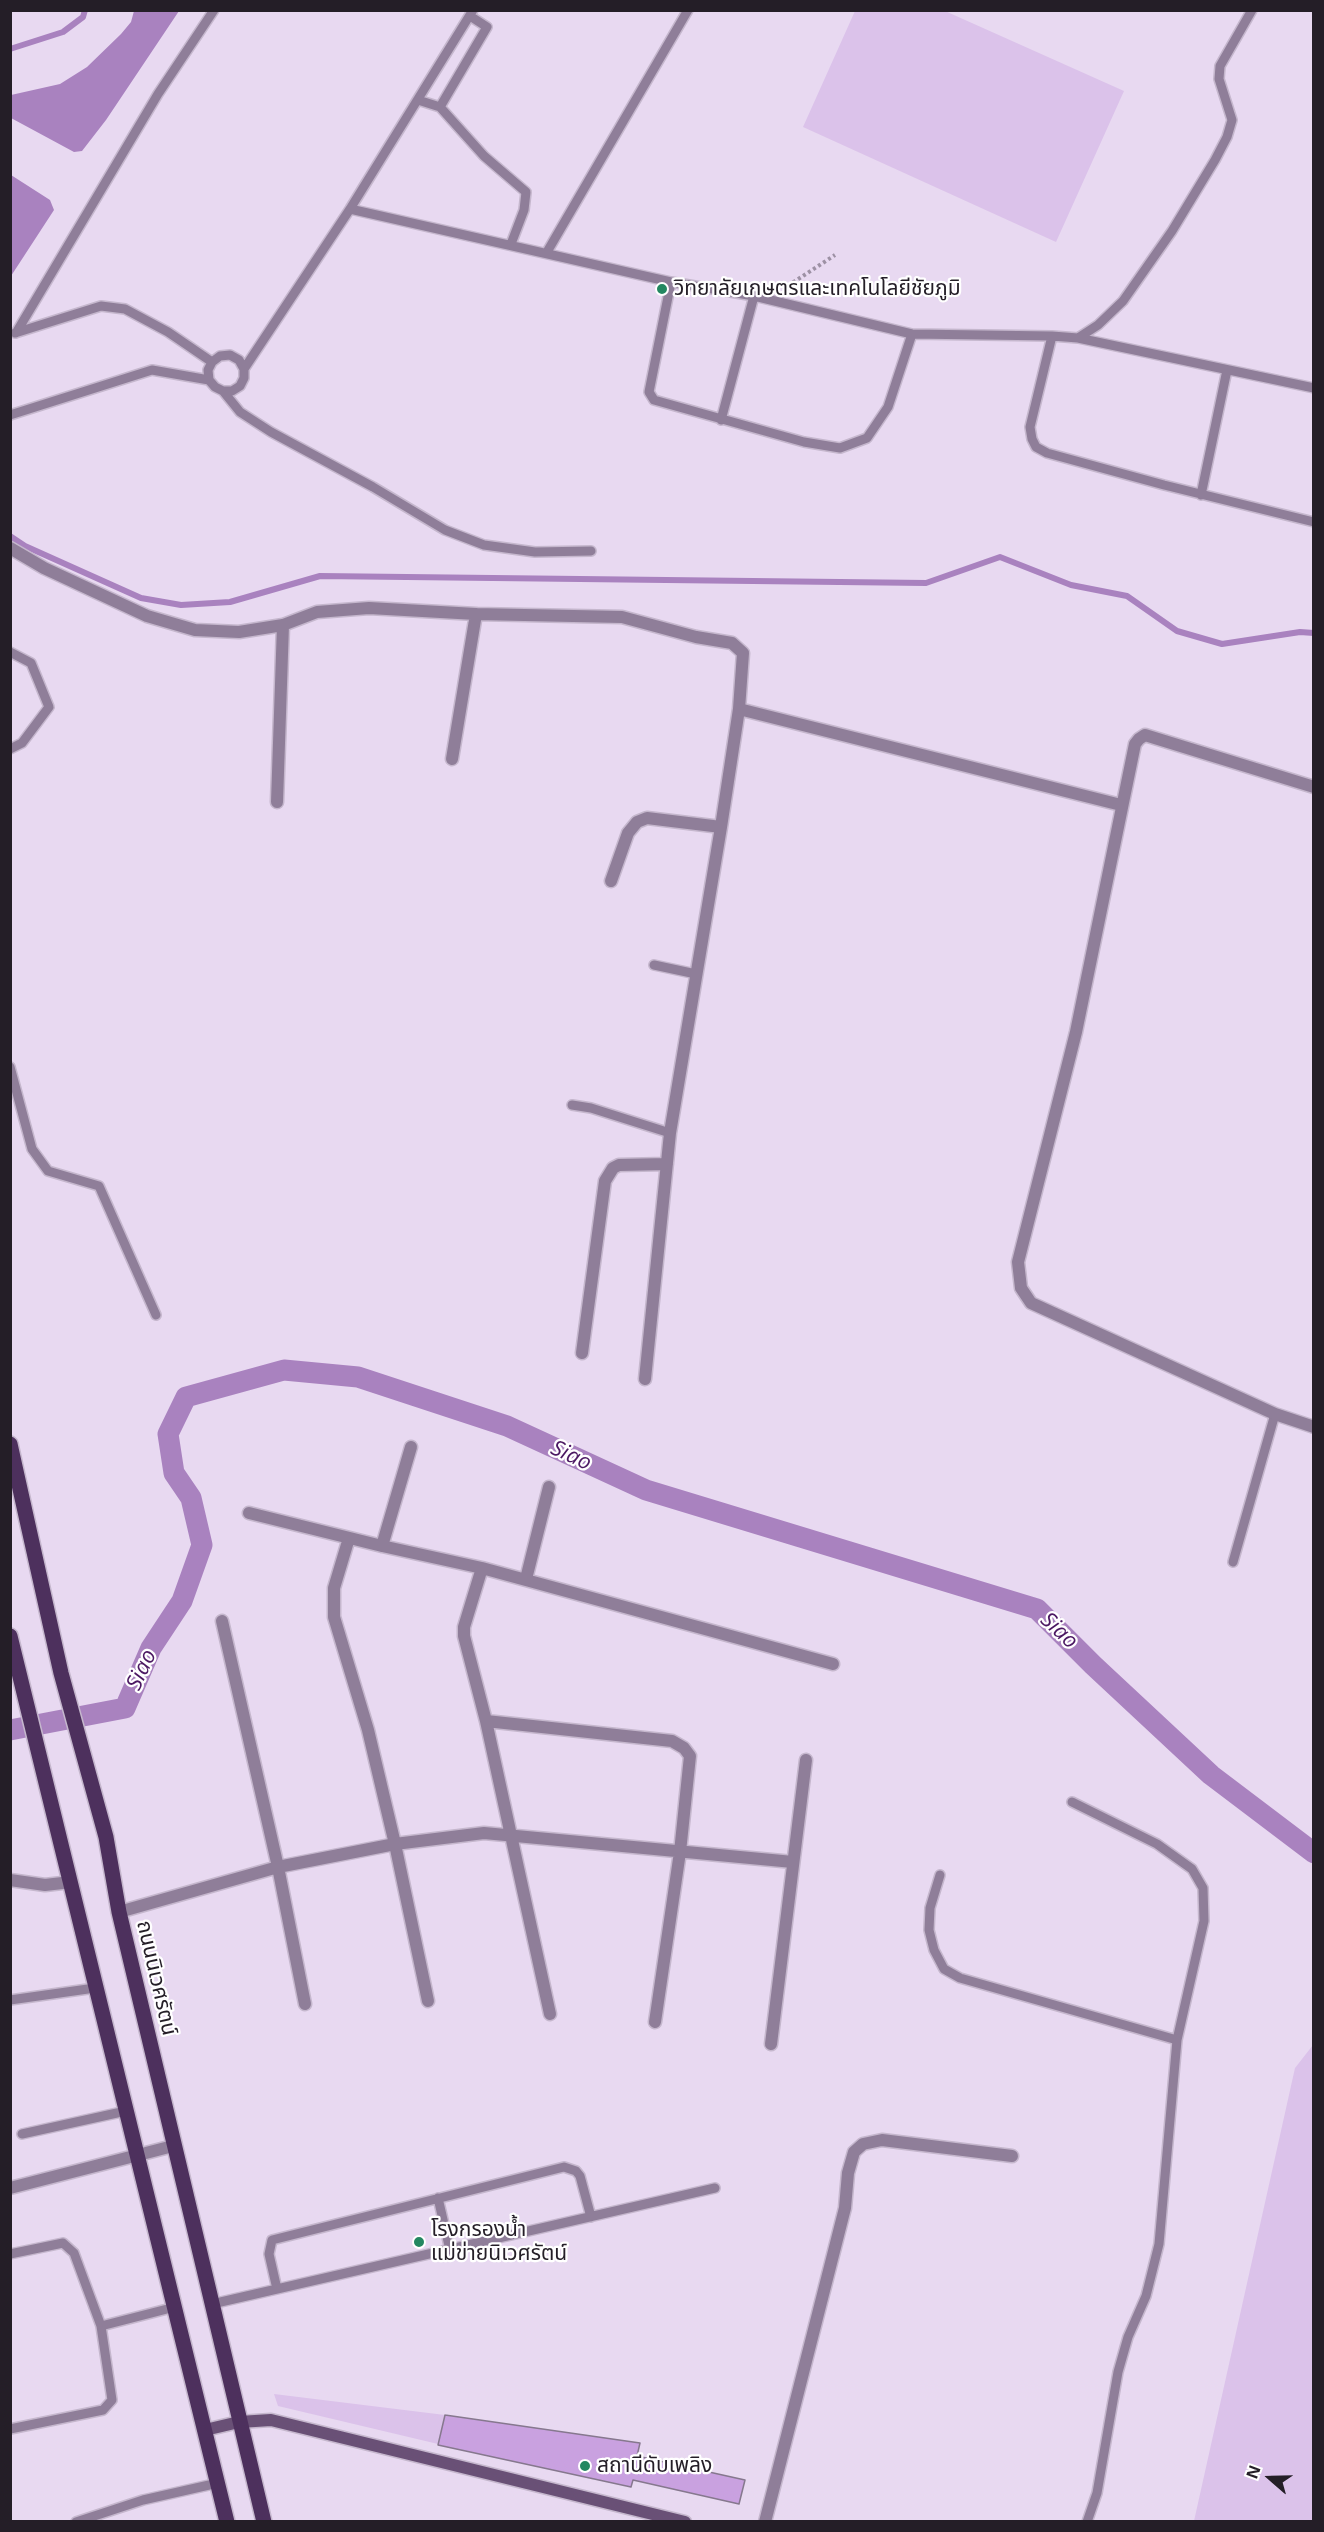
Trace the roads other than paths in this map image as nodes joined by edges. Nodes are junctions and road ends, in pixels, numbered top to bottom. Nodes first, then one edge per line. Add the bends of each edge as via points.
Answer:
1 (214, 10) edge
2 (688, 10) edge
3 (1252, 10) edge
4 (472, 13) edge
5 (418, 100) junction
6 (440, 107) junction
7 (350, 208) junction
8 (511, 244) junction
9 (547, 252) junction
10 (671, 282) junction
11 (754, 296) junction
12 (13, 334) edge
13 (912, 334) junction
14 (1052, 336) junction
15 (1078, 339) junction
16 (212, 362) junction
17 (244, 369) junction
18 (1227, 370) junction
19 (209, 380) junction
20 (1314, 388) edge
21 (223, 391) junction
22 (10, 415) edge
23 (721, 420) junction
24 (1201, 495) junction
25 (1314, 522) edge
26 (10, 548) edge
27 (591, 551) dead end
28 (476, 614) junction
29 (283, 625) junction
30 (10, 652) edge
31 (738, 708) junction
32 (10, 749) edge
33 (452, 759) dead end
34 (1314, 787) edge
35 (277, 802) dead end
36 (1121, 805) junction
37 (721, 827) junction
38 (611, 881) dead end
39 (654, 965) dead end
40 (696, 974) junction
41 (10, 1066) edge
42 (572, 1105) dead end
43 (670, 1133) junction
44 (667, 1164) junction
45 (156, 1315) dead end
46 (582, 1353) dead end
47 (645, 1379) dead end
48 (1275, 1414) junction
49 (1314, 1427) edge
50 (10, 1444) edge
51 (411, 1447) dead end
52 (549, 1486) dead end
53 (249, 1513) dead end
54 (349, 1538) junction
55 (382, 1546) junction
56 (1233, 1562) dead end
57 (482, 1568) junction
58 (526, 1580) junction
59 (222, 1621) dead end
60 (10, 1636) edge
61 (833, 1664) dead end
62 (486, 1721) junction
63 (806, 1760) dead end
64 (1072, 1802) dead end
65 (510, 1834) junction
66 (395, 1844) junction
67 (680, 1852) junction
68 (794, 1862) junction
69 (278, 1867) junction
70 (940, 1875) dead end
71 (10, 1880) edge
72 (71, 1882) junction
73 (118, 1912) junction
74 (95, 1988) junction
75 (10, 2001) edge
76 (429, 2001) dead end
77 (305, 2004) dead end
78 (550, 2013) dead end
79 (655, 2022) dead end
80 (1177, 2040) junction
81 (771, 2044) dead end
82 (126, 2111) junction
83 (22, 2134) dead end
84 (173, 2146) junction
85 (138, 2156) junction
86 (1012, 2156) dead end
87 (10, 2188) edge
88 (715, 2188) dead end
89 (438, 2198) junction
90 (591, 2217) junction
91 (450, 2250) junction
92 (10, 2254) edge
93 (278, 2289) junction
94 (212, 2304) junction
95 (175, 2307) junction
96 (101, 2326) junction
97 (239, 2422) junction
98 (10, 2429) edge
99 (205, 2430) junction
100 (218, 2483) junction
101 (75, 2522) edge
102 (227, 2522) edge
103 (264, 2522) edge
104 (685, 2522) edge
105 (765, 2522) edge
106 (1087, 2522) edge

1 - 12 lane via 158,94
2 - 9 lane
3 - 15 lane via 1220,66 1219,80 1232,120 1215,160 1123,301
4 - 5 lane
4 - 6 lane via 487,27
5 - 6 lane
5 - 7 lane
6 - 8 lane via 484,156 526,192 524,210
7 - 8 lane
7 - 17 lane
8 - 9 lane
9 - 10 lane
10 - 11 lane
10 - 23 lane via 649,392 654,400
11 - 13 lane
11 - 23 lane
12 - 16 lane via 101,306 126,309
13 - 14 lane
13 - 23 lane via 888,407 867,438 840,448
14 - 15 lane
14 - 24 lane via 1030,427 1036,447
15 - 18 lane
16 - 17 lane via 230,355
16 - 19 lane
17 - 21 lane via 240,386
18 - 20 lane
18 - 24 lane
19 - 21 lane
19 - 22 lane via 152,370
21 - 27 lane via 240,412 445,530 484,545 535,552
24 - 25 lane
26 - 29 street via 147,616 195,630 239,632
28 - 29 street via 369,608 317,612
28 - 31 street via 622,617 732,643 743,653
28 - 33 street
29 - 35 street
30 - 32 lane via 31,663 49,707 22,743
31 - 36 street
31 - 37 street
34 - 36 street via 1145,735 1135,744
36 - 48 street via 1076,1032 1018,1262 1021,1288 1030,1303
37 - 38 street via 646,818 637,822 628,833
37 - 40 street
39 - 40 lane
40 - 43 street
41 - 45 lane via 32,1149 48,1171 99,1186
42 - 43 lane
43 - 44 street
44 - 46 street via 619,1165 605,1181
44 - 47 street
48 - 49 street
48 - 56 lane
50 - 73 main road, ถนนนิเวศรัตน์ via 61,1673 106,1837
51 - 55 street
52 - 58 street
53 - 54 street
54 - 55 street
54 - 66 street via 334,1588 334,1617 368,1730
55 - 57 street
57 - 58 street
57 - 62 street via 464,1628
58 - 61 street
59 - 69 street
60 - 72 main road
62 - 65 street
62 - 67 street via 672,1741 684,1748 690,1756
63 - 68 street
64 - 80 lane via 1157,1844 1192,1869 1203,1888 1204,1921
65 - 66 street via 484,1833
65 - 67 street
65 - 78 street
66 - 69 street
66 - 76 street
67 - 68 street
67 - 79 street
68 - 81 street
69 - 73 street
69 - 77 street
70 - 80 lane via 930,1908 929,1930 944,1969 960,1978
71 - 72 street
72 - 74 main road
73 - 84 main road, ถนนนิเวศรัตน์
74 - 75 lane
74 - 82 main road
80 - 106 lane via 1160,2244 1118,2372 1097,2493
82 - 83 lane
82 - 85 main road
84 - 85 street
84 - 94 main road, ถนนนิเวศรัตน์
85 - 87 street
85 - 95 main road
86 - 105 street via 882,2140 863,2144 854,2152 845,2208
88 - 90 lane
89 - 90 lane via 564,2166 580,2176
89 - 91 lane
89 - 93 lane via 272,2240 269,2254
90 - 91 lane
91 - 93 lane
92 - 96 lane via 63,2243 74,2253
93 - 94 lane
94 - 97 main road, ถนนนิเวศรัตน์
95 - 96 lane
95 - 99 main road
96 - 98 lane via 112,2400 103,2410
97 - 99 street
97 - 103 main road, ถนนนิเวศรัตน์
97 - 104 street via 271,2420
99 - 100 main road
100 - 101 lane via 143,2500
100 - 102 main road

